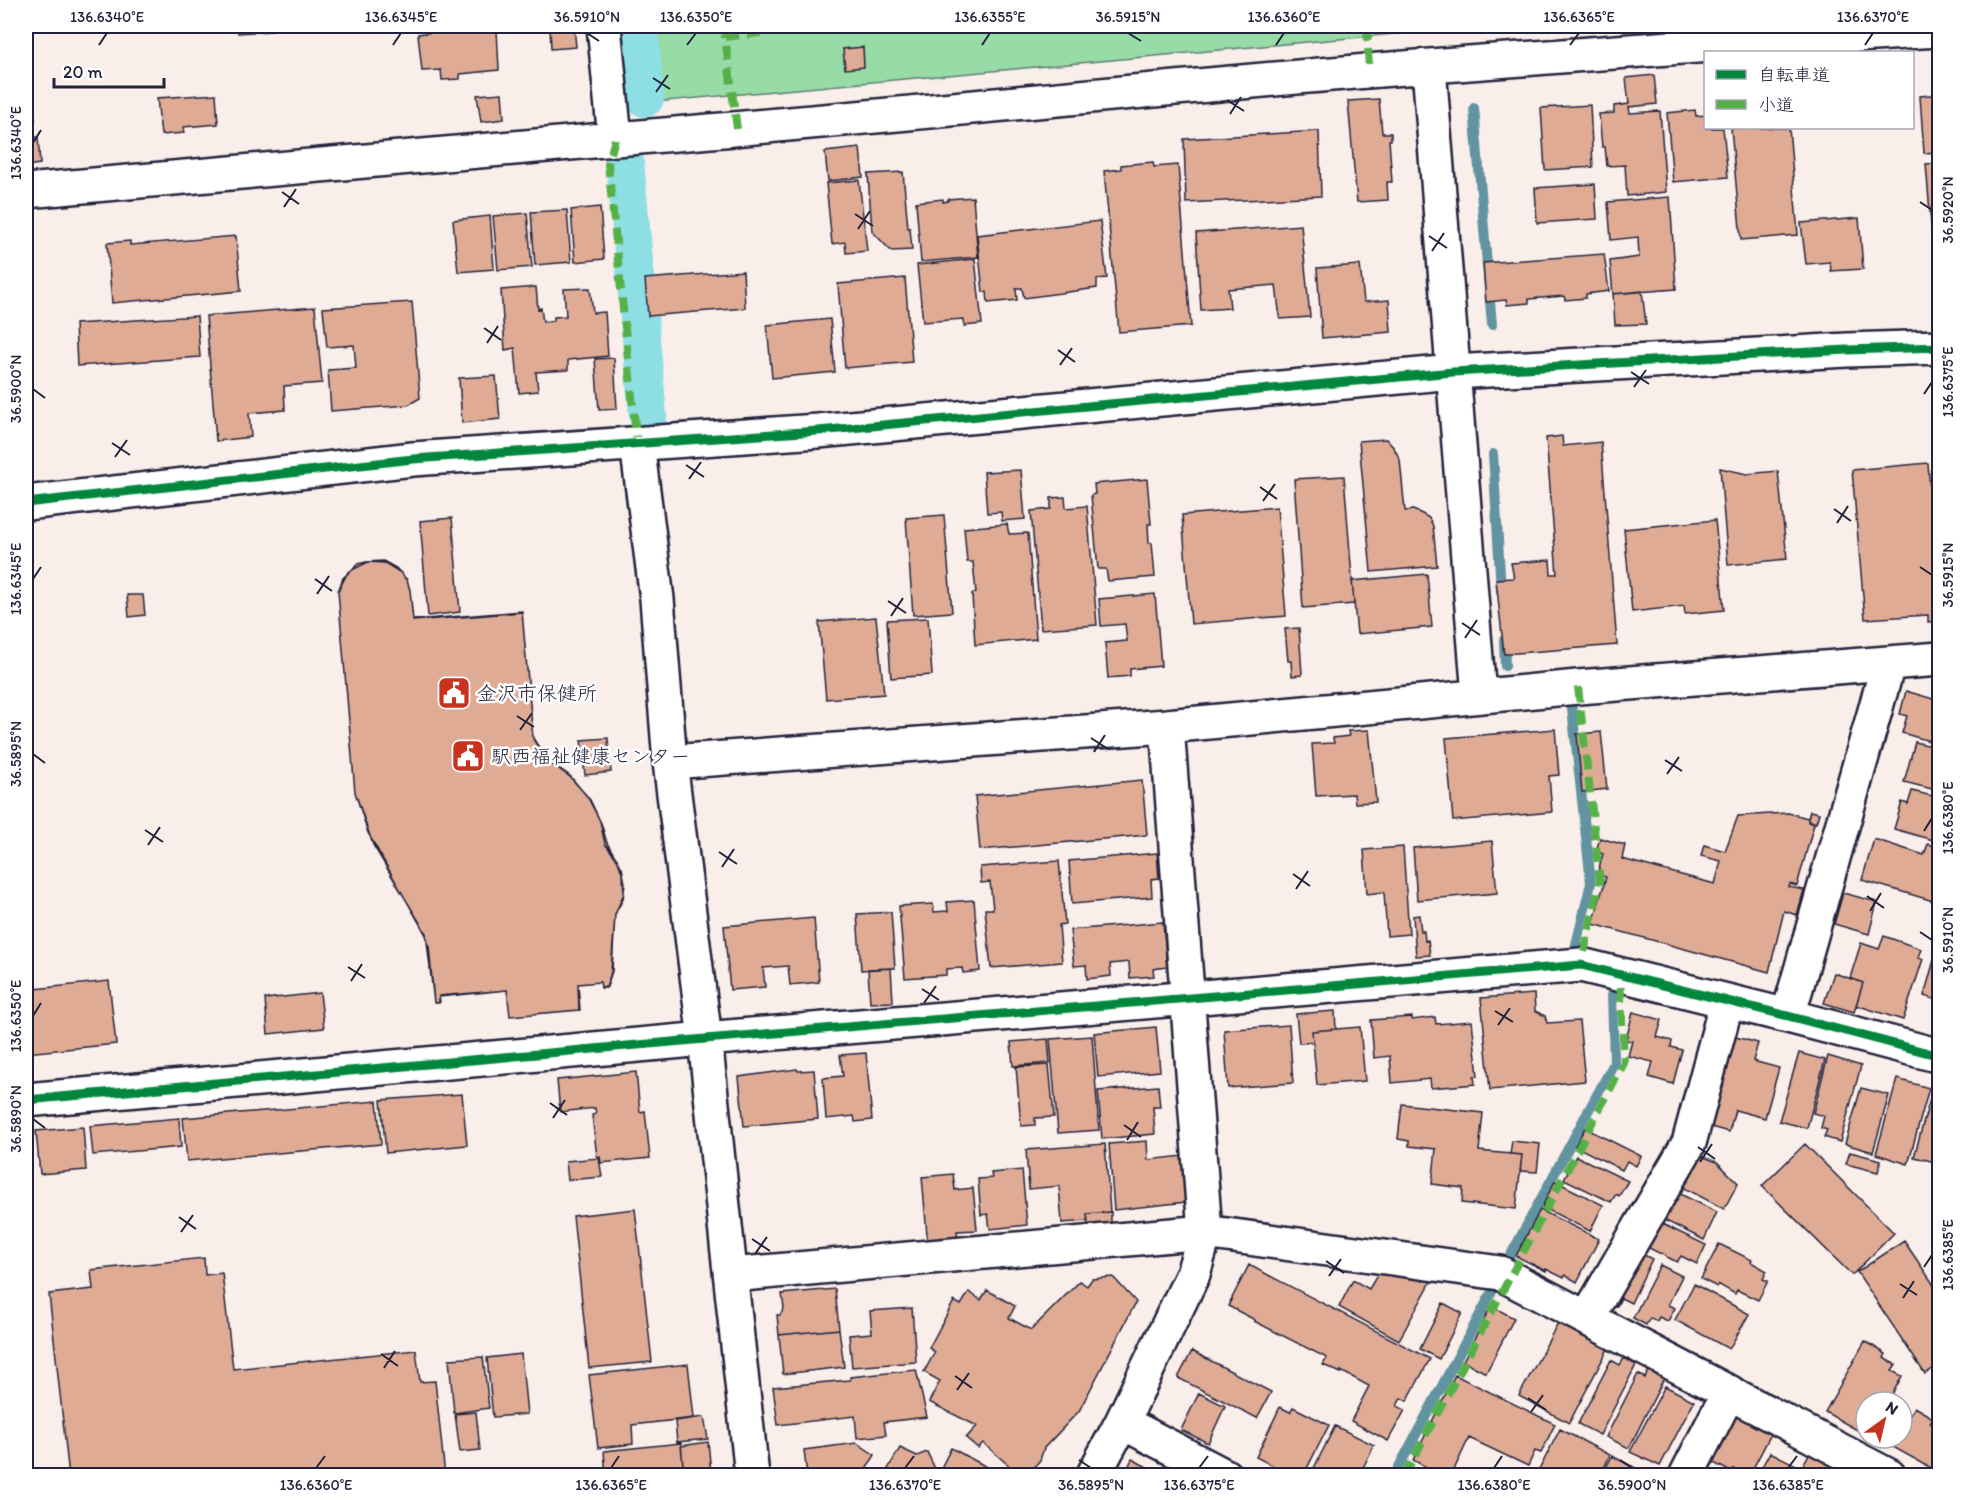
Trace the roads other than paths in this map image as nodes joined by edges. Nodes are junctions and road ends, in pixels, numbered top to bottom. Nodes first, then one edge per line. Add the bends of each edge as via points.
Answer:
1 (604, 26) edge
2 (1940, 30) edge
3 (1430, 68) junction
4 (615, 139) junction
5 (26, 191) edge
6 (1940, 347) edge
7 (1453, 372) junction
8 (637, 444) junction
9 (26, 503) edge
10 (1940, 659) edge
11 (1888, 664) junction
12 (1479, 696) junction
13 (1167, 726) junction
14 (670, 762) junction
15 (1188, 999) junction
16 (1727, 1001) junction
17 (1788, 1016) junction
18 (705, 1039) junction
19 (1940, 1056) edge
20 (26, 1100) edge
21 (1205, 1232) junction
22 (731, 1275) junction
23 (1587, 1318) junction
24 (1729, 1392) junction
25 (1122, 1422) junction
26 (753, 1476) edge
27 (1093, 1476) edge
28 (1225, 1476) edge
29 (1686, 1476) edge
30 (1889, 1476) edge

1 - 4 street
2 - 3 street
3 - 4 street
3 - 7 street
4 - 5 street
6 - 7 street
7 - 8 street
7 - 12 street
8 - 9 street via 413,459
8 - 14 street via 657,599
10 - 11 street
11 - 12 street
11 - 17 street
12 - 13 street
13 - 14 street
13 - 15 street
14 - 18 street
15 - 16 street via 1581,965
15 - 18 street
15 - 21 street
16 - 17 street
16 - 23 street via 1689,1143
17 - 19 street
18 - 20 street
18 - 22 street
21 - 22 street
21 - 23 street via 1500,1273
21 - 25 street via 1193,1275
22 - 26 street
23 - 24 street
24 - 29 street
24 - 30 street
25 - 27 street
25 - 28 street

